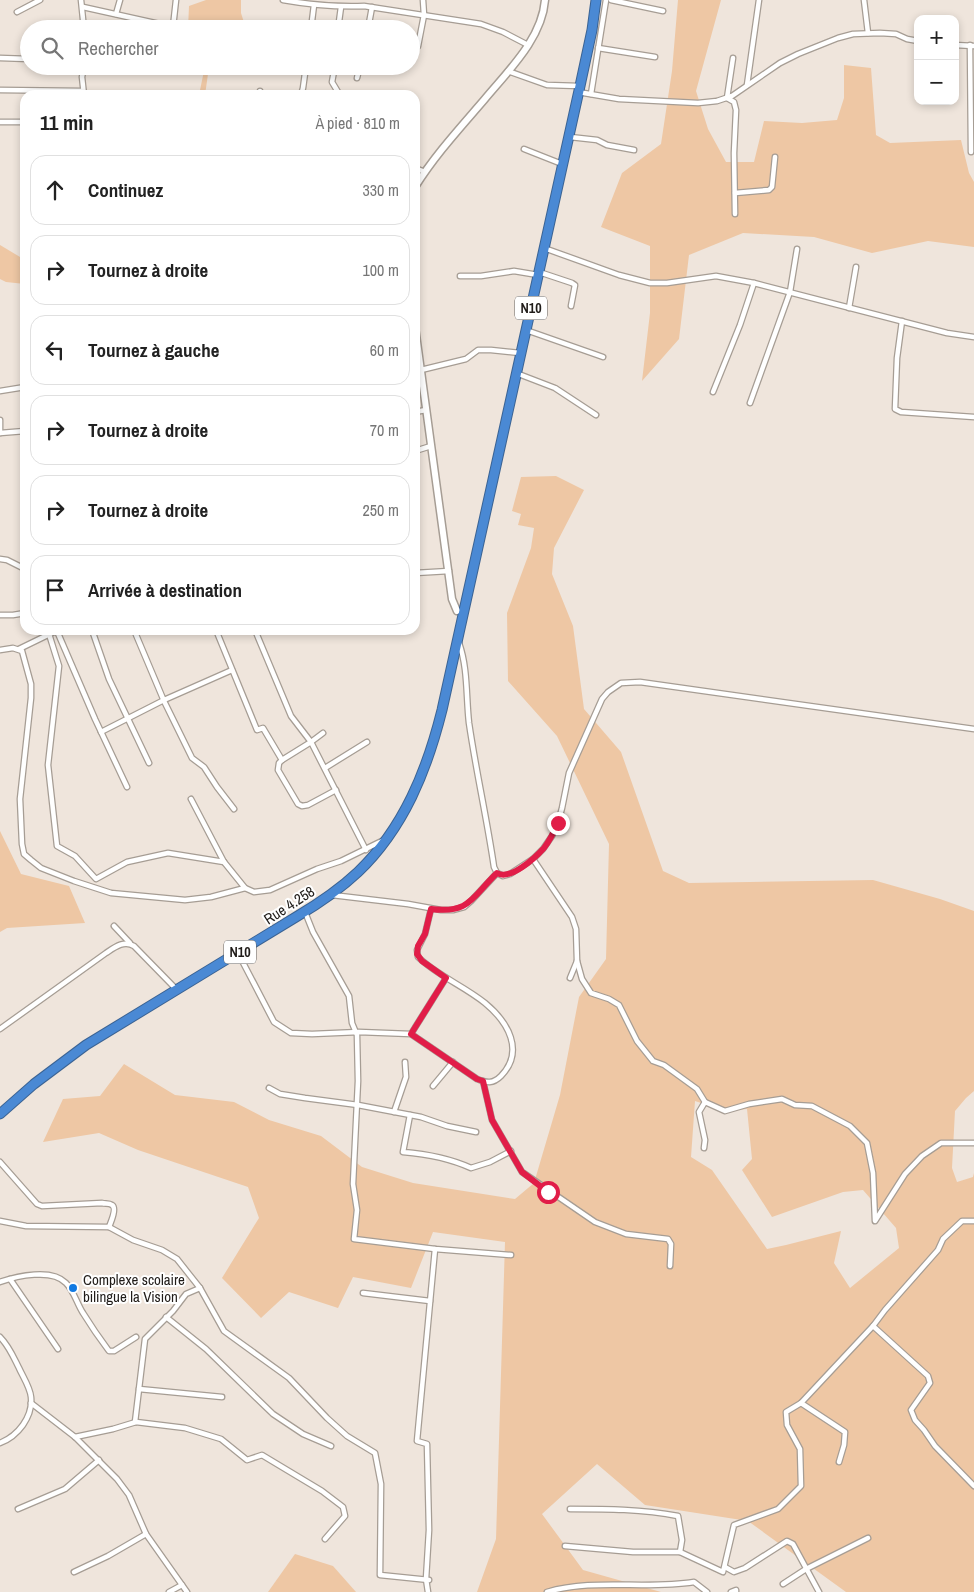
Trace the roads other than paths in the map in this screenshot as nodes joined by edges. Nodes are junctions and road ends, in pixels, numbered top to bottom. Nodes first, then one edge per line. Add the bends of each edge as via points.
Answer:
1 (40, 0) edge
2 (81, 0) edge
3 (120, 0) edge
4 (176, 0) edge
5 (283, 0) edge
6 (350, 0) edge
7 (423, 0) edge
8 (545, 0) edge
9 (596, 0) edge
10 (606, 0) edge
11 (611, 0) edge
12 (642, 0) edge
13 (759, 0) edge
14 (864, 0) edge
15 (314, 5) junction
16 (640, 6) junction
17 (83, 7) junction
18 (341, 7) junction
19 (351, 7) junction
20 (372, 7) junction
21 (663, 11) dead end
22 (17, 12) dead end
23 (116, 14) junction
24 (424, 15) junction
25 (84, 20) edge
26 (144, 20) edge
27 (174, 20) edge
28 (312, 20) edge
29 (339, 20) edge
30 (370, 20) edge
31 (868, 33) junction
32 (420, 36) edge
33 (914, 40) edge
34 (528, 45) junction
35 (959, 45) edge
36 (972, 46) edge
37 (598, 48) junction
38 (655, 57) dead end
39 (0, 58) edge
40 (732, 58) dead end
41 (20, 59) edge
42 (508, 71) junction
43 (82, 75) edge
44 (305, 75) edge
45 (333, 75) edge
46 (358, 75) edge
47 (357, 78) dead end
48 (747, 85) junction
49 (579, 89) junction
50 (0, 90) edge
51 (83, 90) edge
52 (302, 90) edge
53 (337, 90) edge
54 (20, 91) edge
55 (591, 94) junction
56 (727, 98) junction
57 (0, 122) edge
58 (20, 122) edge
59 (568, 136) junction
60 (524, 150) dead end
61 (634, 150) dead end
62 (971, 152) dead end
63 (775, 157) dead end
64 (562, 164) junction
65 (420, 170) edge
66 (424, 172) junction
67 (420, 178) edge
68 (735, 193) junction
69 (735, 214) dead end
70 (544, 248) junction
71 (797, 249) dead end
72 (856, 267) dead end
73 (539, 274) junction
74 (460, 276) dead end
75 (754, 283) junction
76 (790, 292) junction
77 (571, 306) dead end
78 (849, 308) junction
79 (902, 321) junction
80 (526, 330) junction
81 (974, 337) edge
82 (520, 353) junction
83 (603, 357) dead end
84 (420, 364) edge
85 (421, 370) junction
86 (516, 373) junction
87 (20, 388) edge
88 (0, 391) edge
89 (713, 392) dead end
90 (750, 404) dead end
91 (426, 410) junction
92 (420, 411) edge
93 (596, 416) dead end
94 (974, 417) edge
95 (0, 420) edge
96 (20, 431) edge
97 (0, 433) edge
98 (431, 446) junction
99 (420, 449) edge
100 (0, 559) edge
101 (20, 566) edge
102 (449, 571) junction
103 (420, 573) edge
104 (20, 614) edge
105 (460, 614) junction
106 (0, 615) edge
107 (47, 635) edge
108 (49, 635) edge
109 (59, 635) edge
110 (94, 635) edge
111 (136, 635) edge
112 (218, 635) edge
113 (257, 635) edge
114 (458, 640) junction
115 (19, 649) junction
116 (0, 650) edge
117 (232, 670) junction
118 (164, 700) junction
119 (128, 718) junction
120 (974, 728) edge
121 (101, 732) junction
122 (323, 733) dead end
123 (311, 742) junction
124 (367, 742) dead end
125 (282, 760) junction
126 (149, 763) dead end
127 (325, 768) junction
128 (127, 787) dead end
129 (336, 790) junction
130 (191, 799) dead end
131 (234, 809) dead end
132 (386, 839) junction
133 (366, 850) junction
134 (533, 859) junction
135 (224, 862) junction
136 (497, 873) junction
137 (245, 888) junction
138 (329, 895) junction
139 (431, 909) junction
140 (305, 912) junction
141 (114, 926) dead end
142 (130, 943) junction
143 (238, 953) junction
144 (577, 961) junction
145 (446, 978) junction
146 (570, 978) dead end
147 (177, 990) junction
148 (0, 1029) edge
149 (356, 1032) junction
150 (411, 1034) junction
151 (404, 1062) dead end
152 (453, 1062) junction
153 (483, 1081) junction
154 (433, 1086) dead end
155 (269, 1088) dead end
156 (705, 1102) junction
157 (357, 1105) junction
158 (394, 1112) junction
159 (0, 1114) edge
160 (410, 1115) junction
161 (476, 1132) dead end
162 (974, 1143) edge
163 (704, 1148) dead end
164 (511, 1151) junction
165 (0, 1162) edge
166 (974, 1221) edge
167 (0, 1222) edge
168 (109, 1227) junction
169 (435, 1249) junction
170 (511, 1255) dead end
171 (670, 1266) dead end
172 (10, 1279) junction
173 (0, 1282) edge
174 (200, 1288) junction
175 (363, 1293) dead end
176 (430, 1301) junction
177 (166, 1317) junction
178 (873, 1326) junction
179 (0, 1337) edge
180 (136, 1337) dead end
181 (58, 1349) dead end
182 (139, 1389) junction
183 (222, 1397) dead end
184 (31, 1403) junction
185 (801, 1403) junction
186 (135, 1422) junction
187 (75, 1437) junction
188 (0, 1443) edge
189 (331, 1446) dead end
190 (99, 1460) junction
191 (839, 1462) dead end
192 (974, 1486) edge
193 (570, 1509) dead end
194 (18, 1510) dead end
195 (146, 1534) junction
196 (868, 1538) dead end
197 (325, 1539) dead end
198 (566, 1546) dead end
199 (680, 1552) junction
200 (725, 1568) junction
201 (806, 1569) junction
202 (74, 1572) dead end
203 (427, 1579) junction
204 (782, 1584) dead end
205 (182, 1585) junction
206 (169, 1592) edge
207 (187, 1592) edge
208 (428, 1592) edge
209 (547, 1592) edge
210 (707, 1592) edge
211 (731, 1592) edge
212 (736, 1592) edge
213 (819, 1592) edge

1 - 22 street
2 - 17 street
3 - 23 street
4 - 27 street
5 - 15 street
6 - 19 street
7 - 24 street
8 - 34 main road via 543,15
9 - 49 highway, N10
10 - 37 street
11 - 16 street
12 - 16 street
13 - 48 street
14 - 31 street
15 - 18 street
15 - 28 street
16 - 21 street
17 - 23 street
17 - 25 street
18 - 19 street
18 - 29 street
19 - 20 street
20 - 24 street
20 - 30 street
23 - 26 street
24 - 32 street
24 - 34 street via 481,24
31 - 33 street via 896,34
31 - 48 street via 838,38 798,54
34 - 42 main road
35 - 36 street
36 - 62 street
37 - 38 street
37 - 55 street
39 - 41 street
40 - 56 street
42 - 49 street via 547,85
42 - 66 main road
43 - 51 street
44 - 52 street
45 - 53 street via 332,82
46 - 47 street
48 - 56 street
49 - 55 street
49 - 59 highway, N10
50 - 54 street
55 - 56 street via 619,100 698,103
56 - 68 street via 734,102 736,110
57 - 58 street
59 - 61 street
59 - 64 highway, N10
60 - 64 street
63 - 68 street via 772,187
64 - 70 highway, N10
65 - 66 street
66 - 67 main road
68 - 69 street
70 - 73 highway, N10
70 - 75 street via 650,283 716,276
71 - 76 street
72 - 78 street
73 - 74 street via 514,271
73 - 77 street via 575,285
73 - 80 highway, N10
75 - 76 street
75 - 89 street
76 - 78 street
76 - 90 street
78 - 79 street
79 - 81 street
79 - 94 street via 895,410
80 - 82 highway, N10
80 - 83 street
82 - 85 street via 478,350 466,358
82 - 86 highway, N10
84 - 85 main road
85 - 91 main road
86 - 93 street via 554,388
86 - 105 highway, N10
87 - 88 street
91 - 92 street
91 - 98 main road
95 - 97 street
96 - 97 street
98 - 99 street
98 - 102 main road
100 - 101 street
102 - 103 street
102 - 105 main road via 452,599
104 - 106 street
105 - 114 highway, Rue 4.258 / N10
107 - 115 street
108 - 135 street via 59,666 48,764 57,846 75,856 96,879 128,862 168,853
109 - 121 street
110 - 119 street via 109,679
111 - 118 street
112 - 117 street
113 - 123 street via 291,716
114 - 132 highway, Rue 4.258 / N10 via 430,756 406,809
114 - 136 street via 463,656 470,727
115 - 116 street
115 - 137 street via 24,655 31,692 20,799 24,854 41,868 111,893 185,900
117 - 118 street
117 - 125 street via 256,730 264,728
118 - 119 street
118 - 131 street via 192,758 204,767
119 - 121 street
119 - 126 street
120 - 134 street via 640,682 621,683 602,699 569,773 558,823 543,849
121 - 128 street
122 - 123 street
123 - 125 street
123 - 127 street
124 - 127 street
125 - 129 street via 278,770 298,804 308,805
127 - 129 street
129 - 133 street
130 - 135 street
132 - 133 street
132 - 138 highway, Rue 4.258 / N10 via 357,873
133 - 137 street via 270,890 258,892
134 - 136 street via 510,874 503,876
134 - 144 street via 572,917 576,929
135 - 137 street
136 - 139 street via 464,907
138 - 139 street
138 - 140 highway, Rue 4.258 / N10
139 - 145 street via 417,954
140 - 143 highway, Rue 4.258 / N10
140 - 149 street via 348,996
141 - 142 street
142 - 147 street
142 - 148 street via 106,952
143 - 147 highway, Rue 4.258 / N10
143 - 149 street via 274,1022 291,1033
144 - 146 street
144 - 156 street via 590,992 619,1005 636,1041 653,1061 691,1084
145 - 150 street
145 - 153 street via 486,1003 512,1039 514,1050 506,1071 493,1082
147 - 159 highway, Rue 4.258 / N10 via 66,1059
149 - 150 street
149 - 157 street
150 - 152 street
151 - 158 street via 406,1077
152 - 153 street
152 - 154 street
153 - 164 street via 492,1120
155 - 157 street via 280,1094
156 - 162 street via 725,1111 782,1099 796,1105 812,1106 850,1126 867,1143 873,1174 875,1221 905,1174 922,1156 941,1143
156 - 163 street via 700,1112
157 - 158 street
157 - 169 street via 354,1239
158 - 160 street
160 - 161 street
160 - 164 street via 403,1152 452,1160 471,1168
164 - 171 street via 522,1172 595,1222 626,1234 668,1239 671,1244
165 - 168 street via 42,1206 112,1204 114,1211
166 - 178 street via 962,1220
167 - 168 street via 26,1226
168 - 174 street via 177,1259
169 - 170 street
169 - 176 street
172 - 173 street
172 - 180 street via 51,1276 66,1282 109,1351
172 - 181 street
174 - 177 street via 186,1294
174 - 203 street via 224,1331 289,1378 347,1436 375,1453 381,1484 380,1575
175 - 176 street
176 - 203 street via 417,1441 426,1444
177 - 182 street via 144,1339
177 - 189 street via 206,1349 273,1414 303,1434
178 - 185 street
178 - 192 street via 928,1376 930,1383 911,1410 915,1420
179 - 184 street via 12,1353 29,1389
182 - 183 street
182 - 186 street
184 - 187 street
184 - 188 street via 28,1415 16,1434
185 - 191 street via 845,1432
185 - 200 street via 786,1412 787,1425 800,1449 801,1486 778,1509 734,1525
186 - 187 street
186 - 197 street via 186,1428 221,1439 247,1460 262,1456 322,1491 343,1507 345,1516
187 - 190 street
190 - 194 street via 65,1489
190 - 195 street via 129,1495
193 - 199 street via 611,1509 678,1516 682,1540
195 - 202 street
195 - 205 street
196 - 201 street
198 - 199 street
199 - 200 street via 723,1572
200 - 201 street via 734,1572 745,1568 787,1541 793,1544
201 - 204 street
201 - 213 street
203 - 208 street
205 - 206 street
205 - 207 street
209 - 210 street via 573,1586 672,1586 694,1582
211 - 212 street

